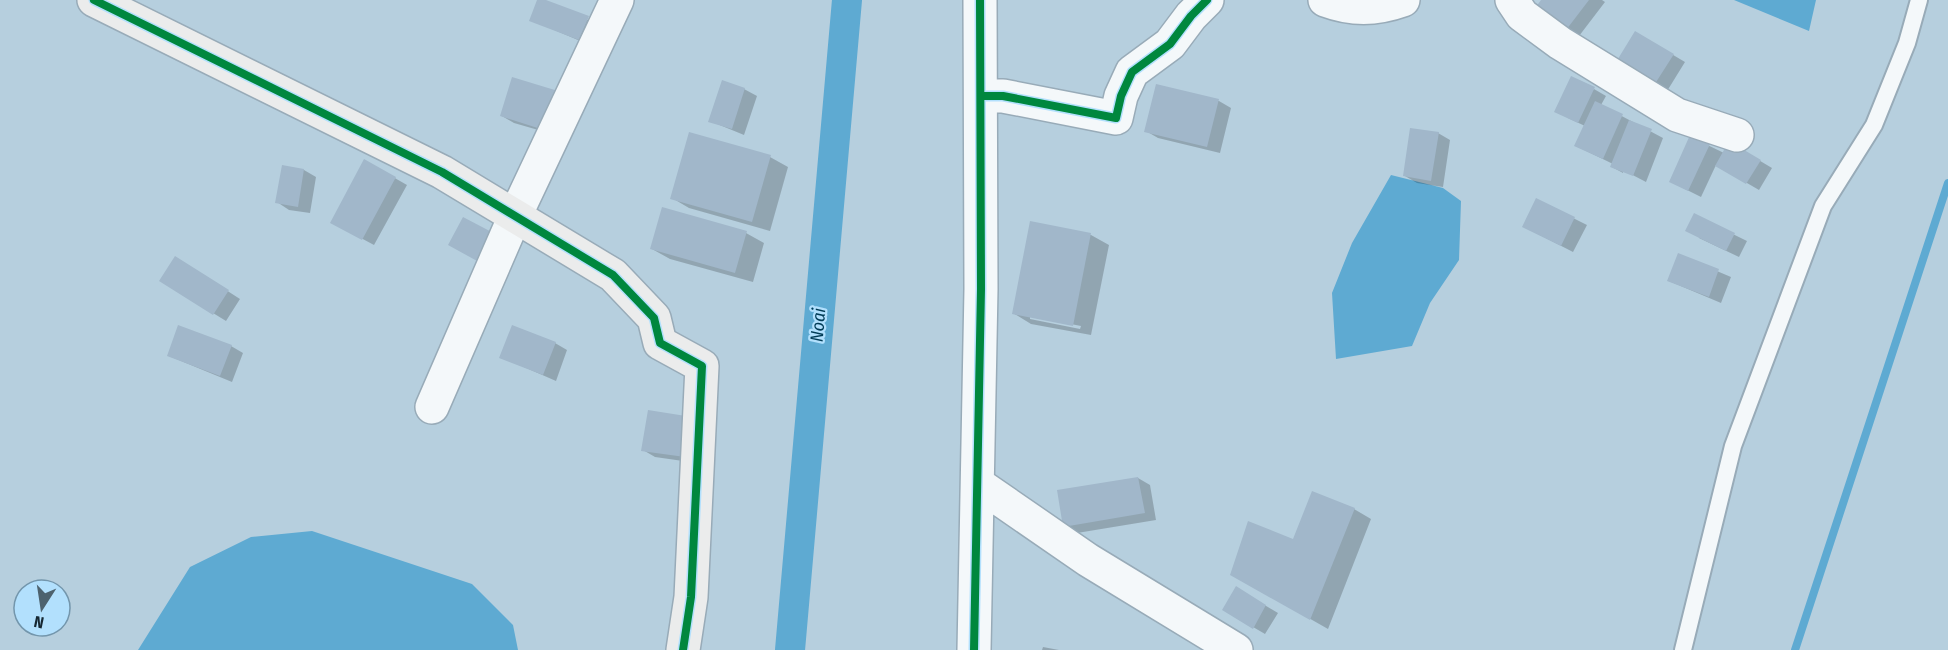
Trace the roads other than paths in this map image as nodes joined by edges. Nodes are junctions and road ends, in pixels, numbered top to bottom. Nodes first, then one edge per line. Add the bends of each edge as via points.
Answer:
1 (94, 0) edge
2 (617, 0) edge
3 (980, 0) edge
4 (1207, 0) edge
5 (1324, 0) edge
6 (1403, 0) edge
7 (1512, 0) edge
8 (1919, 0) edge
9 (981, 96) junction
10 (1737, 135) dead end
11 (515, 216) junction
12 (432, 407) dead end
13 (978, 484) junction
14 (683, 650) edge
15 (974, 650) edge
16 (1236, 650) edge
17 (1683, 650) edge

1 - 11 street via 431,167
2 - 11 street
3 - 9 street
4 - 9 street via 1170,44 1132,72 1116,118 1003,96
5 - 6 street via 1346,8 1381,8
7 - 10 street via 1522,15 1560,43 1677,115
8 - 17 lane via 1907,43 1874,125 1823,206 1733,446
9 - 13 street
11 - 12 street
11 - 14 street via 613,275 654,318 660,343 702,366 691,597
13 - 15 street
13 - 16 street via 1088,560

